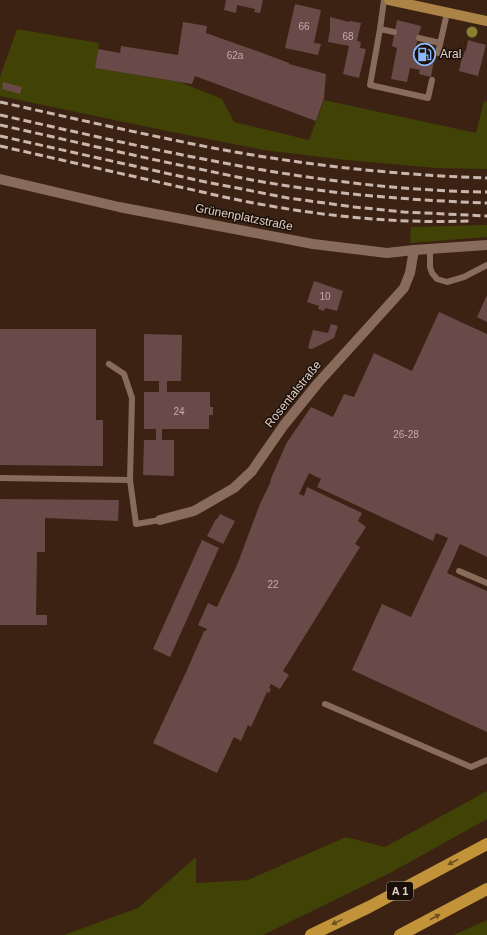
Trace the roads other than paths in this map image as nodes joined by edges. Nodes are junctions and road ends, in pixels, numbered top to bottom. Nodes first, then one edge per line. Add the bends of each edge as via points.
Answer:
1 (384, 0) edge
2 (389, 0) edge
3 (447, 13) junction
4 (487, 22) edge
5 (380, 29) junction
6 (394, 32) dead end
7 (419, 38) dead end
8 (440, 43) junction
9 (438, 53) dead end
10 (432, 80) dead end
11 (0, 179) edge
12 (487, 245) edge
13 (430, 249) junction
14 (414, 250) junction
15 (487, 265) edge
16 (110, 364) dead end
17 (0, 478) edge
18 (130, 480) junction
19 (160, 520) joint
20 (459, 571) dead end
21 (487, 583) edge
22 (325, 704) dead end
23 (487, 760) edge
24 (487, 844) edge
25 (487, 889) edge
26 (311, 935) edge
27 (400, 935) edge

1 - 5 lane
2 - 3 main road
3 - 4 main road
3 - 8 lane
5 - 6 lane
5 - 10 lane via 370,85 428,98
7 - 8 lane
8 - 9 lane
11 - 14 street, Grünenplatzstraße via 120,207 313,244 388,253
12 - 13 street, Grünenplatzstraße
13 - 14 street, Grünenplatzstraße
13 - 15 lane via 432,273 437,279 446,282 464,277
14 - 19 street, Rosentalstraße via 404,288 318,383 252,471 234,488 194,511
16 - 18 lane via 124,374 132,398
17 - 18 lane
18 - 19 lane via 136,524
20 - 21 lane
22 - 23 lane via 471,767
24 -> 26 highway, A 1
27 -> 25 highway

